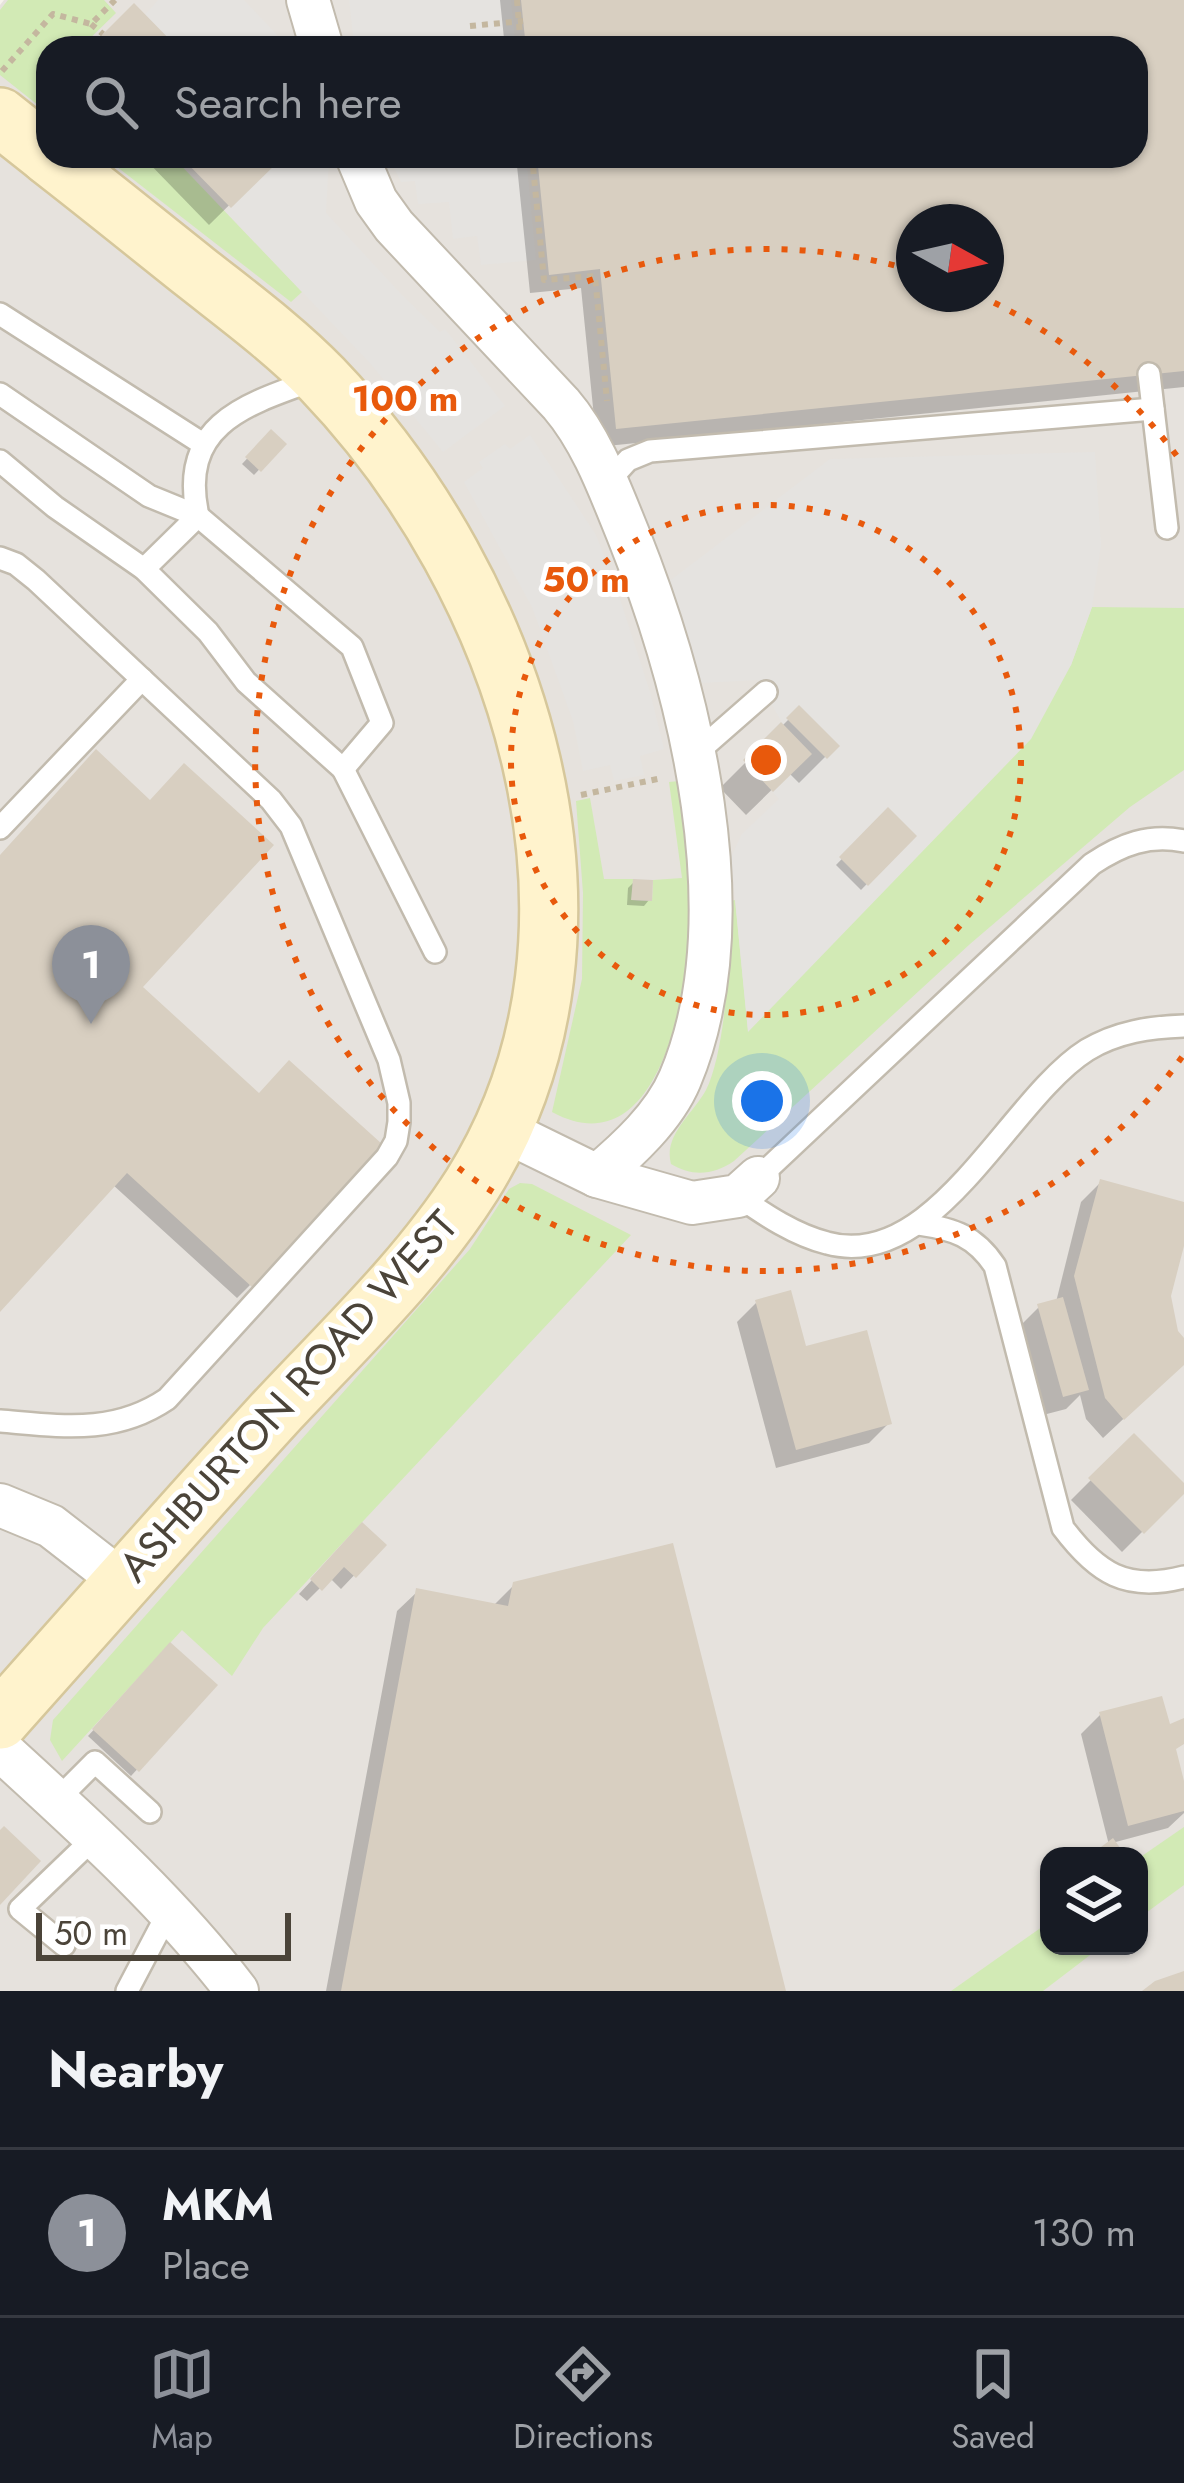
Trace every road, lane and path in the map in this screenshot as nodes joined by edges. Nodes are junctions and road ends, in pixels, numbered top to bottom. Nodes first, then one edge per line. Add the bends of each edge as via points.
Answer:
1 (115, 0) edge
2 (308, 0) edge
3 (517, 0) edge
4 (521, 21) junction
5 (91, 23) junction
6 (470, 26) dead end
7 (103, 34) dead end
8 (318, 36) edge
9 (521, 36) edge
10 (0, 74) edge
11 (0, 117) edge
12 (36, 146) edge
13 (64, 168) edge
14 (362, 168) edge
15 (533, 168) edge
16 (0, 314) edge
17 (1149, 374) dead end
18 (320, 378) junction
19 (0, 394) edge
20 (1153, 409) junction
21 (584, 436) junction
22 (203, 444) junction
23 (0, 461) edge
24 (606, 484) junction
25 (198, 516) junction
26 (1167, 528) dead end
27 (0, 558) edge
28 (144, 569) junction
29 (142, 679) junction
30 (766, 692) dead end
31 (694, 764) junction
32 (343, 769) junction
33 (538, 803) junction
34 (0, 828) edge
35 (1184, 841) edge
36 (435, 952) dead end
37 (1184, 1026) edge
38 (502, 1130) junction
39 (597, 1176) junction
40 (748, 1187) junction
41 (920, 1224) junction
42 (0, 1420) edge
43 (0, 1505) edge
44 (1184, 1577) edge
45 (122, 1582) junction
46 (0, 1720) edge
47 (0, 1749) edge
48 (56, 1801) junction
49 (150, 1812) dead end
50 (96, 1836) junction
51 (170, 1911) junction
52 (64, 1945) dead end
53 (127, 1991) edge
54 (238, 1991) edge

1 - 5 path
2 - 8 street
3 - 4 path
4 - 6 path
4 - 9 path
5 - 7 path
5 - 10 path via 53,14
11 - 12 main road, ASHBURTON ROAD WEST
13 - 18 main road, ASHBURTON ROAD WEST
14 - 21 street via 394,226
15 - 21 path via 544,280 595,276 609,425
16 - 22 lane
17 - 20 lane
18 - 22 lane via 231,416
18 - 33 main road, ASHBURTON ROAD WEST via 400,473 459,570 507,676
19 - 25 lane via 149,496
20 - 24 lane via 650,451
20 - 26 lane
21 - 24 street
22 - 25 lane via 194,470
23 - 28 lane
24 - 31 street via 657,613
25 - 28 lane
25 - 32 lane via 352,647 382,722
27 - 29 lane via 36,580
28 - 32 lane via 245,682
29 - 34 lane
29 - 42 lane via 291,826 389,1060 399,1102 396,1141 167,1399 97,1427
30 - 31 lane
31 - 33 path
31 - 39 street via 709,882 695,1033 667,1102
32 - 36 lane
33 - 38 main road, ASHBURTON ROAD WEST via 547,959 529,1057
35 - 40 lane via 1138,840 1092,864
37 - 41 lane via 1126,1033 1089,1049
38 - 39 street
38 - 45 main road, ASHBURTON ROAD WEST via 408,1269
39 - 40 street via 692,1203
40 - 41 lane via 802,1234 830,1245 886,1240
41 - 44 lane via 963,1233 995,1266 1063,1528 1106,1573 1137,1582
43 - 45 street via 51,1526
45 - 46 main road, ASHBURTON ROAD WEST
47 - 48 street
48 - 49 lane via 103,1754
48 - 50 street
50 - 51 street
50 - 52 lane via 20,1909
51 - 53 lane
51 - 54 street

